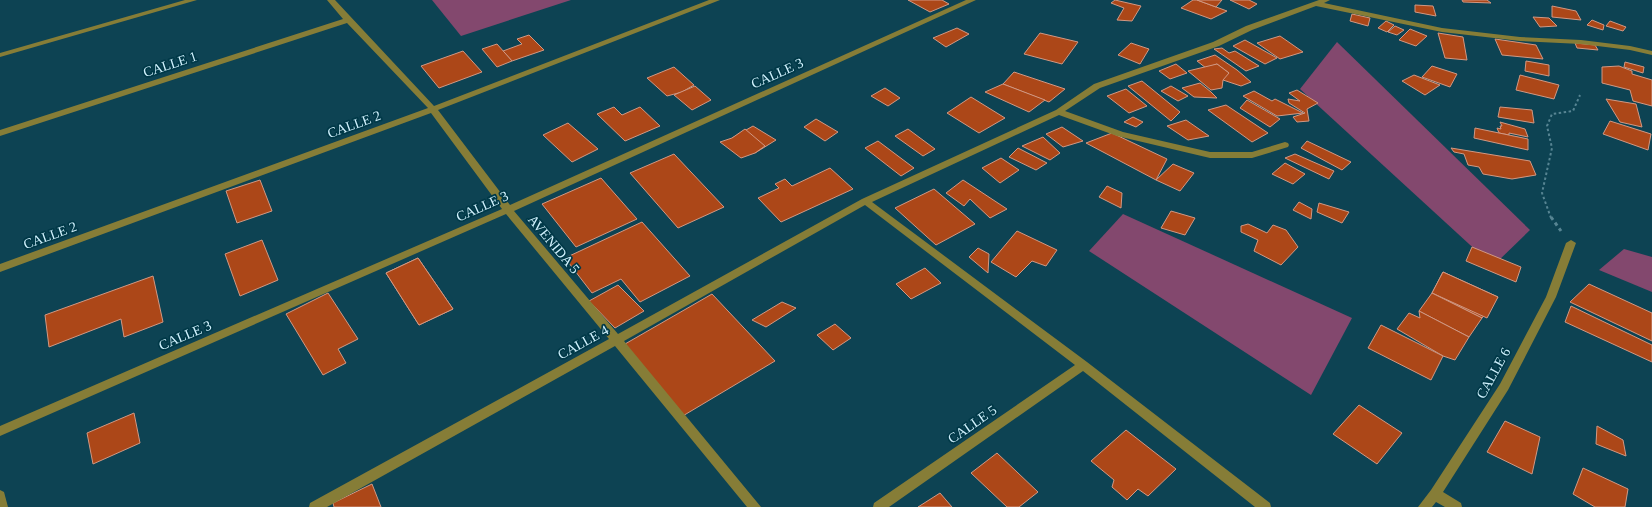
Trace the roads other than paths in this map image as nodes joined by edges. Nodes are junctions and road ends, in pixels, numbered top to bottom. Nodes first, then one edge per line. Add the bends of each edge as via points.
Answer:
1 (193, 0) edge
2 (331, 0) edge
3 (716, 0) edge
4 (972, 0) edge
5 (1326, 0) edge
6 (1317, 4) junction
7 (348, 20) junction
8 (1652, 53) edge
9 (0, 55) edge
10 (432, 109) junction
11 (1060, 112) junction
12 (0, 133) edge
13 (1285, 145) dead end
14 (865, 201) junction
15 (508, 210) junction
16 (1571, 243) road end
17 (0, 268) edge
18 (617, 340) junction
19 (1083, 365) junction
20 (0, 431) edge
21 (1435, 494) junction
22 (0, 496) edge
23 (2, 507) edge
24 (315, 507) edge
25 (755, 507) edge
26 (879, 507) edge
27 (1265, 507) edge
28 (1424, 507) edge
29 (1456, 507) edge

1 - 9 street
2 - 7 street, AVENIDA 5
3 - 10 street, CALLE 2
4 - 15 street, CALLE 3
5 - 6 street, CALLE 4
6 - 8 street via 1442,30 1581,42
6 - 11 street, CALLE 4 via 1249,28 1216,44 1097,86
7 - 10 street, AVENIDA 5
7 - 12 street, CALLE 1
10 - 15 street, AVENIDA 5
10 - 17 street, CALLE 2
11 - 13 street via 1120,134 1210,155 1252,154
11 - 14 street, CALLE 4
14 - 18 street, CALLE 4
14 - 19 street
15 - 18 street, AVENIDA 5
15 - 20 street, CALLE 3
16 - 21 street, CALLE 6 via 1551,297 1504,387
18 - 24 street, CALLE 4
18 - 25 street, AVENIDA 5
19 - 26 street, CALLE 5
19 - 27 street
21 - 28 street, CALLE 6
21 - 29 street
22 - 23 street

